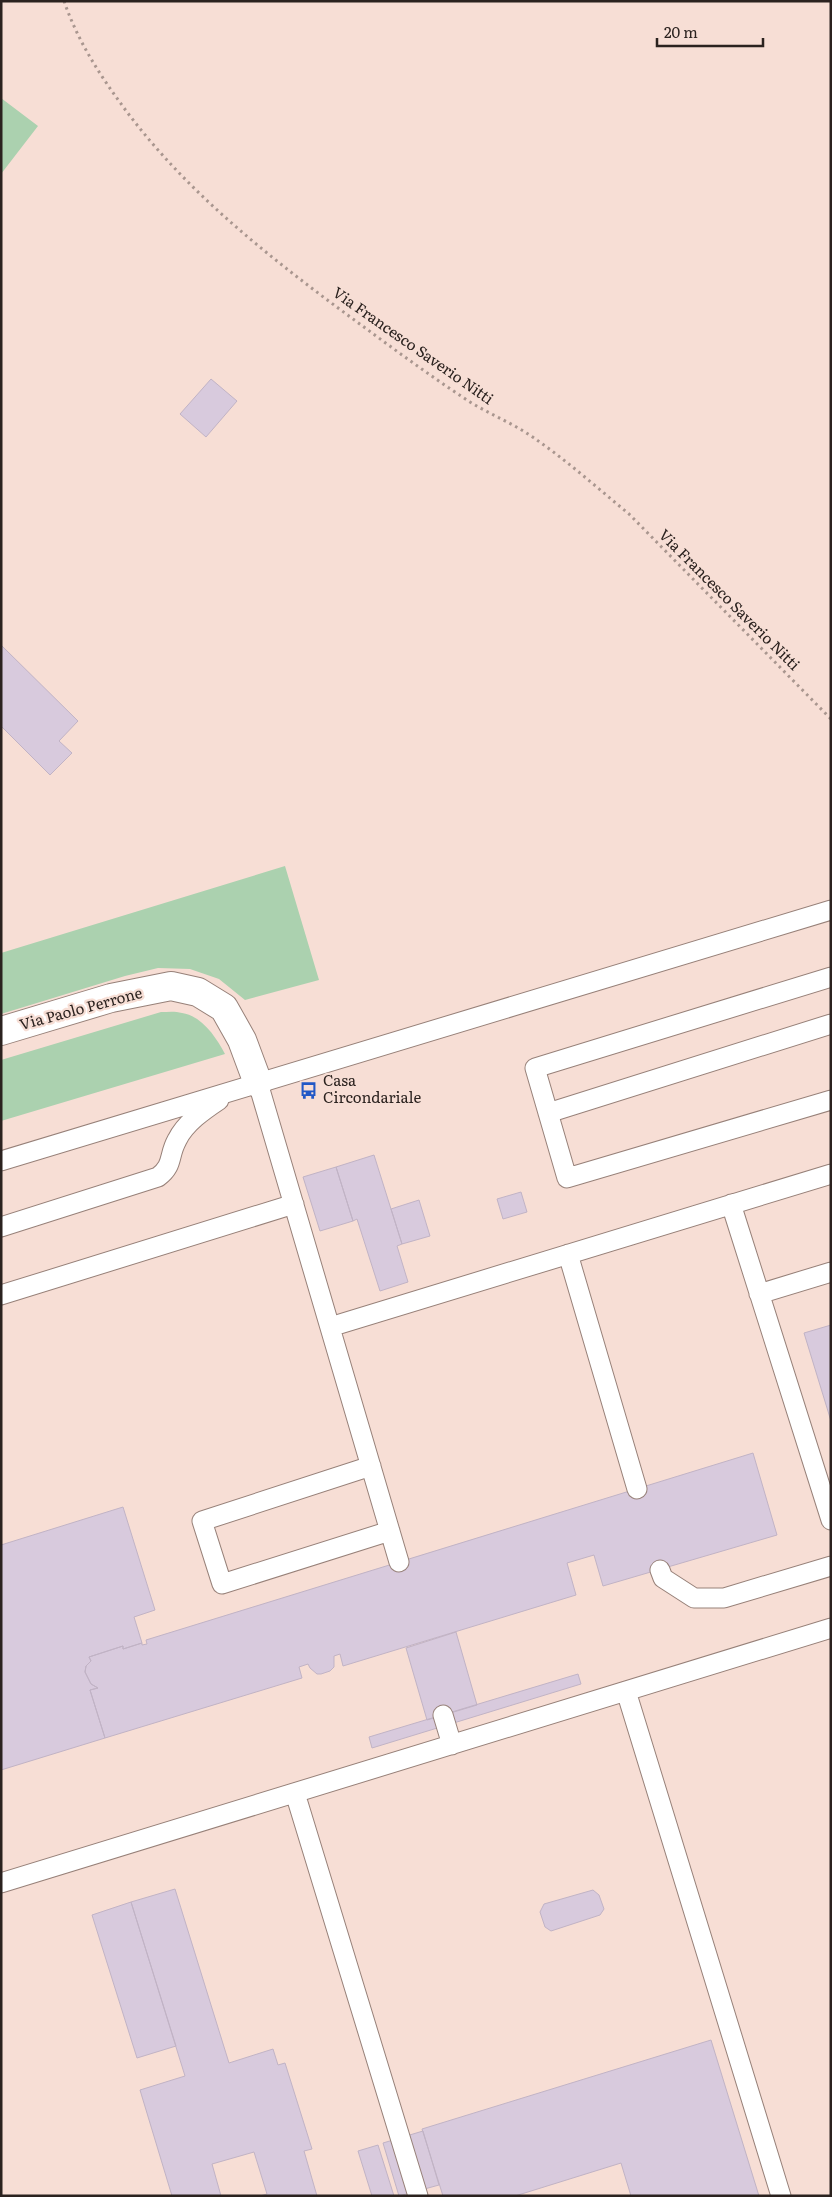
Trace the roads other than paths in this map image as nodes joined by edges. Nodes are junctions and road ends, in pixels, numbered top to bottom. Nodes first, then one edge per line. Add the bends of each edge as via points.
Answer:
1 (831, 910) edge
2 (831, 977) edge
3 (831, 1024) edge
4 (1, 1031) edge
5 (258, 1083) junction
6 (233, 1091) junction
7 (831, 1100) edge
8 (548, 1113) junction
9 (1, 1162) edge
10 (831, 1174) edge
11 (294, 1204) junction
12 (731, 1204) junction
13 (1, 1227) edge
14 (568, 1254) junction
15 (831, 1272) edge
16 (759, 1294) junction
17 (1, 1296) edge
18 (330, 1327) junction
19 (371, 1466) junction
20 (636, 1489) dead end
21 (831, 1520) edge
22 (390, 1531) junction
23 (399, 1562) dead end
24 (831, 1566) edge
25 (660, 1570) dead end
26 (831, 1628) edge
27 (626, 1691) junction
28 (443, 1714) dead end
29 (452, 1745) junction
30 (295, 1793) junction
31 (1, 1883) edge
32 (418, 2196) edge
33 (781, 2196) edge

1 - 5 lane
2 - 8 lane via 535,1068
3 - 8 lane
4 - 5 street, Via Paolo Perrone via 111,998 171,986 198,992 224,1008 242,1040
5 - 6 lane
5 - 11 lane
6 - 9 lane
6 - 13 lane via 189,1124 177,1138 168,1170 158,1177
7 - 8 lane via 567,1178
10 - 12 lane
11 - 17 lane
11 - 18 lane
12 - 14 lane
12 - 16 lane
14 - 18 lane
14 - 20 lane
15 - 16 lane
16 - 21 lane
18 - 19 lane
19 - 22 lane
19 - 22 lane via 202,1521 222,1584
22 - 23 lane
24 - 25 lane via 724,1598 694,1598 663,1578
26 - 27 lane
27 - 29 lane
27 - 33 lane
28 - 29 lane
29 - 30 lane
30 - 31 lane
30 - 32 lane

